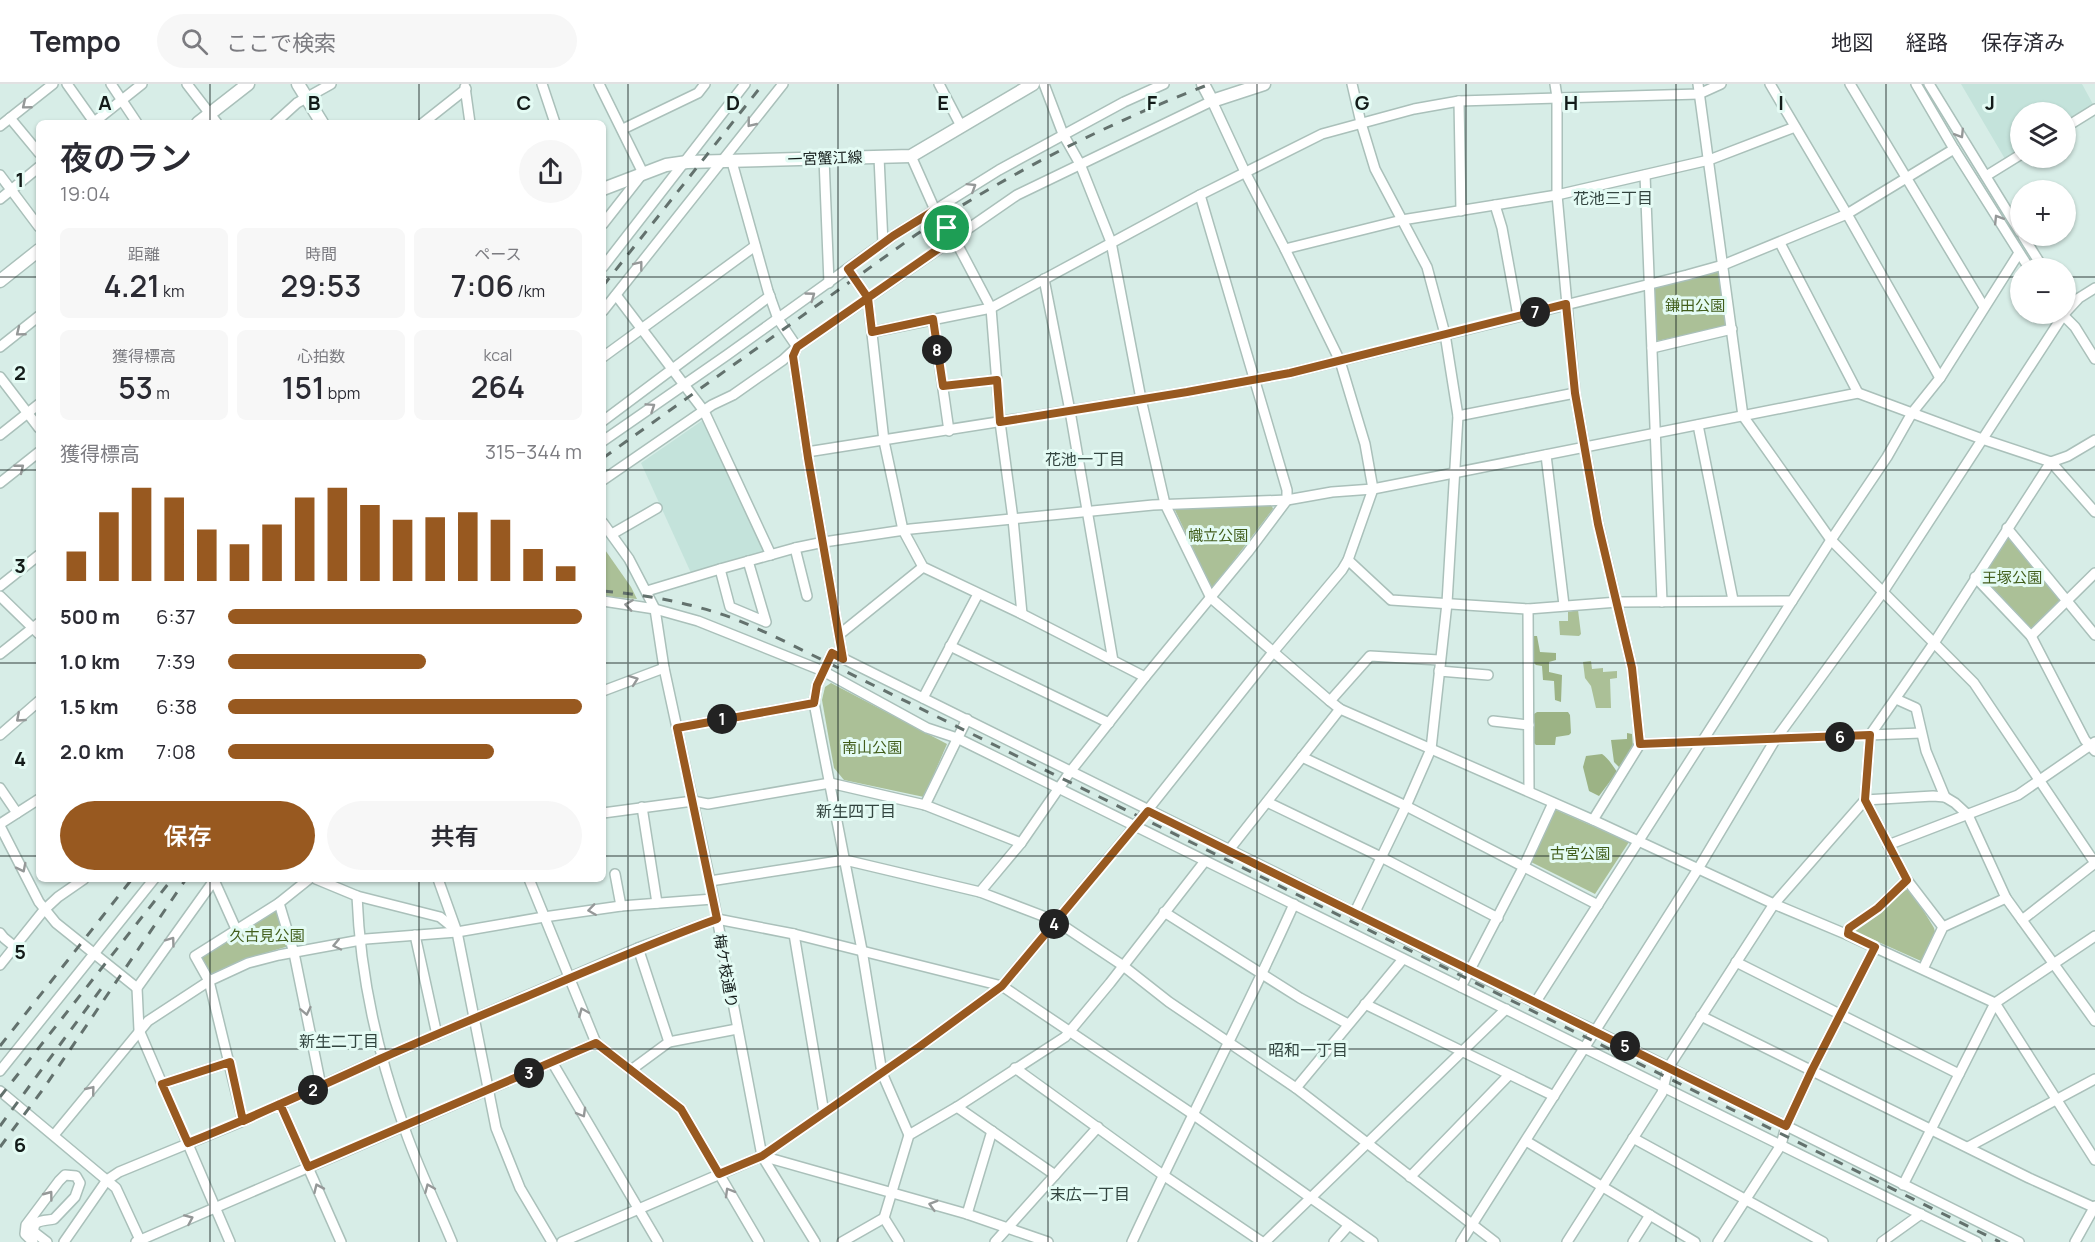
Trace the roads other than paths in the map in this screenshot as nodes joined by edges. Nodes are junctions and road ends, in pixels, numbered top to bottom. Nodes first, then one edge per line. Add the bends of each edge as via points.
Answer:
1 (67, 84) edge
2 (111, 84) edge
3 (142, 84) edge
4 (187, 84) edge
5 (248, 84) edge
6 (298, 84) edge
7 (331, 84) edge
8 (542, 84) edge
9 (599, 84) edge
10 (705, 84) edge
11 (745, 84) edge
12 (783, 84) edge
13 (939, 84) edge
14 (1033, 84) edge
15 (1044, 84) edge
16 (1164, 84) edge
17 (1203, 84) edge
18 (1264, 84) edge
19 (1352, 84) edge
20 (1555, 84) edge
21 (1616, 84) edge
22 (1720, 84) edge
23 (1770, 84) edge
24 (1850, 84) edge
25 (1916, 84) edge
26 (1929, 84) edge
27 (47, 86) edge
28 (465, 87) edge
29 (1698, 89) edge
30 (1615, 96) junction
31 (306, 97) junction
32 (1557, 97) junction
33 (121, 101) junction
34 (1459, 101) junction
35 (1212, 102) junction
36 (2095, 110) edge
37 (10, 118) junction
38 (213, 118) edge
39 (92, 120) edge
40 (98, 120) edge
41 (135, 120) edge
42 (279, 120) edge
43 (320, 120) edge
44 (426, 120) edge
45 (470, 120) edge
46 (554, 120) edge
47 (2076, 121) edge
48 (1360, 123) junction
49 (0, 126) edge
50 (961, 126) junction
51 (1795, 127) junction
52 (623, 129) junction
53 (1063, 134) junction
54 (36, 149) edge
55 (1954, 149) junction
56 (911, 156) junction
57 (879, 157) junction
58 (824, 158) junction
59 (1709, 160) junction
60 (2010, 161) edge
61 (726, 162) junction
62 (682, 163) junction
63 (1080, 164) junction
64 (36, 169) edge
65 (1245, 172) junction
66 (643, 173) junction
67 (0, 175) edge
68 (1645, 175) junction
69 (1986, 176) junction
70 (1907, 177) junction
71 (606, 188) edge
72 (11, 190) junction
73 (1200, 195) junction
74 (1557, 195) junction
75 (0, 199) edge
76 (1496, 205) junction
77 (935, 210) junction
78 (1461, 211) junction
79 (1847, 214) junction
80 (2010, 215) edge
81 (606, 220) edge
82 (1402, 220) junction
83 (36, 223) edge
84 (954, 238) junction
85 (1111, 242) junction
86 (1780, 243) junction
87 (883, 244) junction
88 (755, 246) junction
89 (1286, 249) junction
90 (36, 252) edge
91 (2019, 253) junction
92 (2022, 258) edge
93 (606, 263) edge
94 (1723, 265) junction
95 (848, 269) junction
96 (1044, 279) junction
97 (0, 280) edge
98 (829, 283) junction
99 (1648, 285) junction
100 (2095, 288) edge
101 (616, 295) junction
102 (770, 296) junction
103 (868, 298) junction
104 (2076, 301) edge
105 (1566, 304) junction
106 (606, 307) edge
107 (1984, 307) junction
108 (991, 308) junction
109 (1518, 316) junction
110 (36, 318) edge
111 (778, 319) junction
112 (933, 319) junction
113 (2057, 324) edge
114 (2073, 324) edge
115 (1732, 329) junction
116 (641, 330) junction
117 (872, 332) junction
118 (1445, 334) junction
119 (0, 347) edge
120 (797, 347) junction
121 (1652, 348) junction
122 (606, 355) edge
123 (2095, 359) edge
124 (1340, 362) junction
125 (672, 370) junction
126 (0, 377) edge
127 (1940, 378) junction
128 (997, 380) junction
129 (1254, 380) junction
130 (685, 384) junction
131 (943, 386) junction
132 (1575, 393) junction
133 (1858, 393) junction
134 (1141, 399) junction
135 (36, 406) edge
136 (704, 411) junction
137 (1070, 411) junction
138 (1912, 413) junction
139 (27, 414) junction
140 (1458, 416) junction
141 (1743, 416) junction
142 (606, 419) edge
143 (1000, 422) junction
144 (36, 424) edge
145 (1698, 425) junction
146 (949, 431) junction
147 (1654, 433) junction
148 (0, 435) edge
149 (606, 439) edge
150 (1982, 439) junction
151 (2095, 440) edge
152 (884, 441) junction
153 (1586, 447) junction
154 (807, 452) junction
155 (36, 454) edge
156 (1546, 455) junction
157 (2051, 462) junction
158 (1456, 473) junction
159 (606, 478) edge
160 (0, 483) edge
161 (1373, 489) junction
162 (1287, 500) junction
163 (1166, 504) junction
164 (657, 508) dead end
165 (1086, 512) junction
166 (2095, 512) edge
167 (1013, 519) junction
168 (606, 527) edge
169 (2007, 528) junction
170 (903, 530) junction
171 (612, 534) junction
172 (1831, 540) junction
173 (824, 542) junction
174 (795, 549) junction
175 (771, 555) junction
176 (36, 557) edge
177 (1348, 560) junction
178 (748, 561) junction
179 (923, 567) junction
180 (720, 568) junction
181 (2095, 573) edge
182 (1975, 578) junction
183 (0, 586) edge
184 (647, 591) junction
185 (1882, 592) junction
186 (978, 594) junction
187 (0, 596) edge
188 (807, 596) dead end
189 (1211, 598) junction
190 (1733, 600) junction
191 (606, 601) edge
192 (1792, 601) junction
193 (2067, 601) junction
194 (1618, 602) junction
195 (1662, 602) junction
196 (1446, 603) junction
197 (1564, 605) junction
198 (655, 609) junction
199 (1528, 609) junction
200 (1022, 614) junction
201 (36, 627) edge
202 (36, 629) edge
203 (840, 634) junction
204 (2095, 635) edge
205 (2031, 636) junction
206 (1934, 643) junction
207 (950, 646) junction
208 (1274, 651) junction
209 (0, 654) edge
210 (843, 659) junction
211 (1439, 660) junction
212 (1113, 661) junction
213 (664, 669) junction
214 (823, 671) junction
215 (1438, 671) junction
216 (1488, 675) dead end
217 (1145, 677) junction
218 (606, 690) edge
219 (923, 698) junction
220 (1896, 699) junction
221 (1330, 701) junction
222 (814, 703) junction
223 (36, 704) edge
224 (1340, 709) junction
225 (967, 719) junction
226 (1493, 721) dead end
227 (1109, 723) junction
228 (1528, 725) junction
229 (677, 728) junction
230 (1921, 732) junction
231 (0, 735) edge
232 (1870, 735) junction
233 (957, 738) junction
234 (1776, 740) junction
235 (1702, 742) junction
236 (1640, 744) junction
237 (2093, 746) edge
238 (1431, 749) junction
239 (1302, 757) junction
240 (1070, 772) junction
241 (2040, 780) junction
242 (830, 783) junction
243 (0, 788) edge
244 (1060, 789) junction
245 (1529, 791) junction
246 (1945, 797) junction
247 (1865, 800) junction
248 (36, 801) edge
249 (693, 801) junction
250 (1267, 802) junction
251 (1553, 802) junction
252 (925, 805) junction
253 (1406, 806) junction
254 (642, 807) junction
255 (1148, 811) junction
256 (17, 813) junction
257 (606, 813) edge
258 (1968, 815) junction
259 (1593, 820) junction
260 (0, 825) edge
261 (1135, 826) junction
262 (1638, 840) junction
263 (1021, 843) junction
264 (1888, 845) junction
265 (1229, 850) junction
266 (1381, 857) junction
267 (845, 860) junction
268 (1205, 861) junction
269 (2095, 863) edge
270 (1524, 866) junction
271 (1698, 869) junction
272 (615, 874) dead end
273 (1907, 880) junction
274 (710, 881) junction
275 (80, 882) edge
276 (152, 882) edge
277 (213, 882) edge
278 (215, 882) edge
279 (305, 882) edge
280 (323, 882) edge
281 (439, 882) edge
282 (530, 882) edge
283 (980, 892) junction
284 (357, 896) junction
285 (713, 898) junction
286 (2006, 898) junction
287 (279, 903) junction
288 (657, 903) junction
289 (1294, 904) junction
290 (1598, 904) junction
291 (1774, 904) junction
292 (621, 906) junction
293 (45, 910) junction
294 (1164, 912) junction
295 (1354, 914) junction
296 (544, 917) junction
297 (1498, 918) junction
298 (717, 919) junction
299 (2022, 920) junction
300 (1056, 921) junction
301 (1943, 927) junction
302 (236, 929) junction
303 (457, 932) junction
304 (0, 933) edge
305 (415, 934) junction
306 (794, 934) junction
307 (1848, 934) junction
308 (2095, 936) edge
309 (359, 940) junction
310 (15, 947) junction
311 (1875, 947) junction
312 (638, 948) junction
313 (862, 950) junction
314 (294, 953) junction
315 (1403, 959) junction
316 (1736, 962) junction
317 (2052, 963) junction
318 (0, 965) edge
319 (1122, 965) junction
320 (1923, 969) junction
321 (1262, 972) junction
322 (1470, 972) junction
323 (570, 978) junction
324 (208, 981) junction
325 (1002, 986) junction
326 (1461, 987) junction
327 (137, 988) junction
328 (1535, 1003) junction
329 (1995, 1003) junction
330 (1365, 1004) junction
331 (1506, 1009) junction
332 (1840, 1015) junction
333 (1701, 1016) junction
334 (474, 1019) junction
335 (2095, 1022) edge
336 (1348, 1024) junction
337 (737, 1029) junction
338 (139, 1030) junction
339 (1070, 1031) junction
340 (1596, 1031) junction
341 (437, 1035) junction
342 (669, 1042) junction
343 (596, 1043) junction
344 (1229, 1044) junction
345 (1585, 1048) junction
346 (1462, 1051) junction
347 (382, 1058) junction
348 (230, 1062) junction
349 (552, 1062) junction
350 (1015, 1068) junction
351 (1668, 1068) junction
352 (631, 1070) junction
353 (1812, 1070) junction
354 (0, 1071) edge
355 (882, 1073) junction
356 (1959, 1074) junction
357 (1509, 1075) junction
358 (2095, 1078) edge
359 (162, 1084) junction
360 (321, 1086) junction
361 (1663, 1087) junction
362 (1296, 1088) junction
363 (488, 1090) junction
364 (0, 1091) edge
365 (1554, 1096) junction
366 (2057, 1100) junction
367 (280, 1104) junction
368 (957, 1107) junction
369 (824, 1113) junction
370 (1194, 1115) junction
371 (243, 1121) junction
372 (404, 1126) junction
373 (1786, 1126) junction
374 (1098, 1127) junction
375 (1931, 1129) junction
376 (992, 1131) junction
377 (909, 1135) junction
378 (54, 1136) junction
379 (1633, 1138) junction
380 (1526, 1141) junction
381 (188, 1143) junction
382 (1366, 1143) junction
383 (1781, 1145) junction
384 (1968, 1148) junction
385 (762, 1156) junction
386 (2095, 1160) edge
387 (308, 1167) junction
388 (719, 1174) junction
389 (1055, 1175) junction
390 (1163, 1175) junction
391 (1410, 1177) junction
392 (107, 1180) junction
393 (1903, 1185) junction
394 (1602, 1186) junction
395 (891, 1193) junction
396 (1310, 1197) junction
397 (1745, 1200) junction
398 (2094, 1206) edge
399 (216, 1207) junction
400 (639, 1210) junction
401 (967, 1214) junction
402 (1921, 1214) junction
403 (1650, 1215) junction
404 (884, 1218) junction
405 (1349, 1225) junction
406 (1472, 1225) junction
407 (1008, 1227) junction
408 (139, 1241) edge
409 (33, 1242) edge
410 (47, 1242) edge
411 (64, 1242) edge
412 (230, 1242) edge
413 (341, 1242) edge
414 (452, 1242) edge
415 (552, 1242) edge
416 (562, 1242) edge
417 (658, 1242) edge
418 (759, 1242) edge
419 (815, 1242) edge
420 (843, 1242) edge
421 (899, 1242) edge
422 (995, 1242) edge
423 (1048, 1242) edge
424 (1132, 1242) edge
425 (1263, 1242) edge
426 (1334, 1242) edge
427 (1373, 1242) edge
428 (1461, 1242) edge
429 (1495, 1242) edge
430 (1567, 1242) edge
431 (1633, 1242) edge
432 (1695, 1242) edge
433 (1718, 1242) edge
434 (1823, 1242) edge
435 (1882, 1242) edge
436 (1977, 1242) edge
437 (2019, 1242) edge
438 (2075, 1242) edge

1 - 39 street
2 - 33 street
3 - 33 street
4 - 38 street
5 - 38 main road
6 - 31 main road
7 - 31 street
8 - 46 street
9 - 52 street
10 - 52 street via 698,93
11 - 62 street
12 -> 61 street
13 - 50 street
14 - 50 main road, 一宮蟹江線
15 - 53 street
16 - 53 street
17 - 35 main road
18 - 35 main road
19 - 48 street
20 - 32 street
21 - 30 street
22 - 29 street
23 - 51 street
24 - 70 street
25 - 55 street
26 -> 69 street
27 -> 37 street
28 - 44 street
28 - 45 street
29 - 30 street
29 - 59 street
30 - 32 street
31 - 42 street
31 - 43 main road
32 - 34 street
32 - 74 street
33 - 40 street
33 - 41 street
34 - 48 street
34 - 78 street
35 - 63 street
35 - 65 street
36 - 47 street
37 - 49 street
37 - 54 street
48 - 65 street via 1322,134
48 - 82 street via 1375,169
50 - 56 main road, 一宮蟹江線
51 - 59 street
51 - 79 street
52 - 66 street
53 - 63 street
77 -> 53 street
55 - 70 street
91 -> 55 street
56 - 57 main road, 一宮蟹江線
56 - 77 street
57 - 58 main road, 一宮蟹江線
57 - 87 street
58 - 61 main road, 一宮蟹江線
58 - 98 street
59 - 68 street
59 - 94 street
60 - 69 street
61 - 62 main road, 一宮蟹江線
61 - 88 street
101 -> 61 street
62 - 66 main road, 一宮蟹江線
62 - 93 street
63 - 84 street via 1017,195
63 - 85 street
64 - 72 street
65 - 73 street
65 - 89 street
66 - 71 main road, 一宮蟹江線
66 - 81 street
67 - 72 street
68 - 74 street
68 - 99 street
69 - 80 street
70 - 79 street
70 - 107 street
72 - 75 street
72 - 83 street
73 - 85 street
73 - 129 street
74 - 76 street
74 - 105 street
76 - 78 street
76 - 109 street
77 - 84 street
77 - 87 street
78 - 82 street
79 - 86 street
79 - 127 street
82 - 89 street
82 - 118 street via 1427,267
84 - 103 street
84 - 108 street
85 - 96 street
85 - 134 street
86 - 94 street
86 - 133 street
87 - 95 street
88 - 102 street
88 - 116 street
89 - 124 street
90 - 97 main road
91 - 92 street
91 - 107 street
94 - 99 street
94 - 115 street
95 - 98 street
95 - 103 street
96 - 108 street
96 - 137 street
111 -> 98 street
99 - 105 street
99 - 121 street
100 - 104 street
101 - 106 street
101 - 116 street
102 - 111 street
102 - 125 street
103 - 117 street
103 - 120 street
105 - 109 street
105 - 132 street
107 - 127 street
108 - 112 street
108 - 128 street
109 - 118 street
110 -> 119 street
111 - 120 street
111 - 130 street
112 - 117 street
112 - 131 street
113 - 150 street
114 - 123 street
115 - 121 street
115 - 141 street
116 - 122 street
116 - 125 street
117 - 152 street
118 - 124 street
118 - 140 street
120 - 136 street via 734,395
120 - 154 street via 793,356
121 - 147 street
124 - 129 street
124 - 161 street via 1365,444
125 - 130 street
125 - 142 street
126 - 139 street
127 - 138 street
128 - 131 street
128 - 143 street
129 - 134 street
129 - 162 street
130 - 136 street
149 -> 130 street
131 - 146 street
132 - 140 street
132 - 153 street
133 - 138 street
133 - 141 street
134 - 137 street
134 - 163 street
135 - 139 street
136 - 159 street
136 - 175 street
137 - 143 street
137 - 165 street
138 - 150 street
138 - 172 street
139 - 144 street
139 - 148 street
140 - 158 street
141 - 145 street
141 - 172 street
143 - 146 street
143 - 167 street
145 - 147 street
145 - 190 street
146 - 152 street
147 - 153 street
147 - 195 street
150 - 157 street
150 - 185 street
151 - 157 street
152 - 154 street
152 - 170 street
153 - 156 street
153 - 194 street via 1598,524
154 - 173 street
160 -> 155 street
156 - 158 street
156 - 197 street
157 - 166 street
157 - 169 street
158 - 161 street
158 - 196 street
161 - 162 street
161 - 177 street
162 - 163 street
162 - 189 street
163 - 165 street
163 - 189 street
164 - 171 street
165 - 167 street
165 - 212 street
167 - 170 street
167 - 200 street
168 - 171 street, 梅ケ枝通り
169 - 182 street
169 - 193 street
170 - 173 street
170 - 179 street
171 - 184 street, 梅ケ枝通り
172 - 185 street
172 - 192 street
173 - 174 street
173 - 203 street
174 - 175 street
174 - 188 street
175 - 178 street
176 - 183 street
177 - 196 street via 1391,600
177 - 208 street
178 - 180 street
178 - 180 street via 766,622 730,608
179 - 186 street
179 - 203 street
180 - 184 street
181 - 193 street
182 - 205 street
182 - 206 street
184 - 198 street, 梅ケ枝通り
185 - 206 street
185 - 234 street
186 - 200 street
186 - 207 street
187 - 201 street
189 - 208 street
189 - 217 street
190 - 192 street
190 - 195 street
198 -> 191 street
192 - 235 street
193 - 204 street
193 - 205 street
194 - 195 street
194 - 197 street
194 - 236 street via 1632,668
196 - 199 street
196 - 211 street
197 - 199 street
198 - 213 street, 梅ケ枝通り
198 - 214 street via 698,621
199 - 228 street
200 - 212 street
202 - 209 street
203 - 210 street
205 - 237 street via 2085,740
206 - 220 street
206 - 241 street via 1974,682
207 - 219 street
207 - 227 street
208 - 221 street
208 - 255 street
210 - 214 street via 832,653
210 - 219 street
211 - 215 street
211 - 221 street via 1370,656
212 - 217 street
218 -> 213 street
213 - 229 street, 梅ケ枝通り
214 - 222 street
214 - 233 street via 927,728
215 - 216 street
215 - 238 street
217 - 227 street
219 - 225 street
220 - 230 street via 1916,708
220 - 232 street
221 - 224 street
222 - 229 street
222 - 242 street
223 -> 231 street
224 - 238 street
224 - 239 street
225 - 233 street
225 - 240 street
226 - 228 street
227 - 240 street
228 - 245 street
229 - 249 street, 梅ケ枝通り
230 - 232 street
230 - 246 street
232 - 234 street
232 - 247 street
233 - 244 street
233 - 252 street
234 - 235 street
234 - 271 street
235 - 236 street
235 - 262 street
236 - 259 street
237 - 241 street
238 - 245 street
238 - 253 street
239 - 250 street
239 - 253 street
240 - 244 street
240 - 255 street
241 - 258 street via 2018,795
241 - 269 street
242 - 249 street via 708,804
242 - 252 street
242 - 267 street
243 - 256 street
244 - 261 street
244 - 263 street
245 - 251 street
246 - 247 street
246 - 258 street
247 - 264 street
247 - 291 street
248 - 256 street
249 - 254 street
249 - 274 street, 梅ケ枝通り
250 - 265 street
250 - 266 street
251 - 259 street
251 - 270 street
252 - 263 street
253 - 266 street
253 - 270 street
254 - 257 street
254 - 288 street
255 - 261 street
255 - 265 street
256 - 260 street
258 - 264 street
258 - 286 street
259 - 262 street
260 -> 293 street
261 - 268 street
261 - 300 street
262 - 271 street
262 - 290 street
263 - 283 street
264 - 273 street
265 - 295 street
266 - 295 street
266 - 297 street
267 - 274 street
267 - 283 street
267 - 313 street
268 - 289 street
268 - 294 street
269 - 299 street
270 - 290 street
270 - 297 street
271 - 291 street
271 - 340 street
272 - 292 street
273 - 301 street
273 - 307 street via 1878,908 1849,928
274 - 285 street, 梅ケ枝通り
275 - 293 street
276 - 354 street
327 -> 277 street
278 - 302 street
279 - 287 street
280 - 284 street
281 - 303 street
282 - 296 street
283 - 300 street
284 - 303 street via 440,917
284 - 309 street
285 - 288 street
285 - 298 street, 梅ケ枝通り
286 - 299 street
286 - 301 street
287 - 302 street
287 - 314 street
288 - 292 street
289 - 315 street
289 - 321 street
290 - 328 street
291 - 307 street
291 - 316 street
292 -> 296 street
293 - 310 street
293 - 327 street
294 - 319 street
294 - 321 street
295 - 322 street
296 - 303 street
296 - 323 street
297 - 322 street
298 - 306 street
298 - 312 street
298 - 337 street, 梅ケ枝通り
299 - 317 street
300 - 319 street
300 - 325 street
301 - 320 street
302 - 324 street via 195,956
303 - 305 street
303 - 334 street
304 - 310 street
305 - 309 street
305 - 341 street
306 - 313 street
306 - 369 street
307 - 311 street
308 - 317 street
309 -> 314 street
309 - 347 street
310 - 318 street
311 - 320 street
311 - 332 street
312 - 323 street
312 - 342 street
313 - 325 street
313 - 355 street
314 - 324 street via 248,963
314 -> 360 street
315 - 326 street
315 - 330 street
316 - 332 street
316 - 333 street
317 - 329 street
317 - 335 street
319 - 339 street
319 - 344 street
320 - 329 street
321 - 336 street
321 - 344 street
322 - 326 street
322 - 328 street
323 - 334 street
343 -> 323 street
324 - 338 street
324 - 348 street
325 - 339 street
325 - 355 street
326 - 331 street
327 - 338 street
328 - 340 street
329 - 356 street
329 - 366 street
330 - 336 street
330 - 346 street
331 - 345 street
331 - 346 street
332 - 353 street
332 - 356 street
333 - 351 street
333 - 353 street
334 - 341 street
334 - 363 street
336 - 362 street
337 - 342 street
337 - 385 street, 梅ケ枝通り
338 - 359 street
378 -> 338 street
339 - 350 street
339 - 370 street
340 - 345 street
340 - 351 street
341 - 347 street
342 - 352 street
343 - 349 street
343 - 352 street
344 - 362 street
344 - 370 street
345 - 361 street
345 - 365 street
346 - 357 street
346 - 382 street
347 - 360 street
347 - 372 street
348 - 359 street
348 - 371 street
349 - 363 street
349 -> 400 street
350 - 368 street
350 - 374 street
351 - 361 street
351 - 373 street
352 - 388 street via 681,1109
353 - 373 street
353 - 375 street
355 - 369 street
355 - 377 street
356 - 375 street
357 - 365 street
357 - 391 street
358 - 366 street
359 - 381 street
360 - 367 street
361 - 379 street
361 - 383 street
362 - 382 street
363 - 372 street
363 - 415 street via 505,1155
364 - 378 street
365 - 380 street
366 - 384 street
366 - 386 street
367 - 371 street
367 - 387 street
368 - 376 street
368 - 377 street
369 - 385 street
370 - 390 street
370 - 396 street
371 - 381 street
372 - 387 street
414 -> 372 street
373 - 383 street
373 - 393 street
374 - 389 street
374 - 390 street
375 - 384 street
375 - 393 street
376 - 389 street
376 - 401 street
377 - 395 street
378 - 392 street
379 - 394 street
379 - 397 street
380 - 394 street
380 - 406 street
381 - 392 street
381 - 399 street
382 - 391 street
382 - 396 street
383 - 397 street
383 - 402 street
384 - 398 street
385 - 388 street
385 - 395 street
385 - 419 street, 梅ケ枝通り
387 - 399 street
413 -> 387 street
388 - 400 street
418 -> 388 street
389 - 407 street
390 - 424 street
390 - 425 street
391 - 406 street
392 - 408 street via 116,1188
392 - 411 street
393 - 437 street
394 - 403 street
394 - 430 street
401 -> 395 street
395 - 404 street
396 - 405 street
396 - 425 street
397 - 433 street
397 - 434 street
398 - 438 street
408 -> 399 street
399 - 412 street
400 - 416 street
400 - 417 street
401 - 407 street
402 - 435 street
402 - 436 street
403 - 431 street
403 - 432 street
404 - 420 street
404 - 421 street
405 - 426 street
405 - 427 street
406 - 428 street
406 - 429 street
407 - 422 street
407 - 423 street
409 -> 410 street via 25,1234 26,1226 59,1180 65,1175 76,1176 80,1183 75,1197 54,1219 42,1220 33,1228

